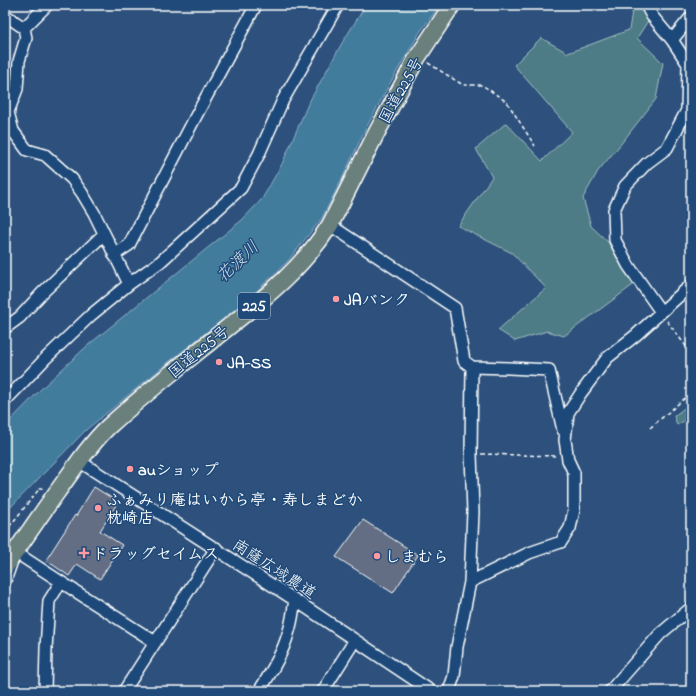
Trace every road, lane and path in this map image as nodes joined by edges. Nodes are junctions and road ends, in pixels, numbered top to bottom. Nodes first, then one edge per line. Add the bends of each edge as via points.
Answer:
1 (47, 5) edge
2 (256, 5) edge
3 (338, 5) edge
4 (452, 5) edge
5 (646, 5) edge
6 (5, 15) edge
7 (691, 17) edge
8 (24, 28) junction
9 (672, 40) junction
10 (417, 58) junction
11 (689, 84) edge
12 (7, 114) edge
13 (535, 146) dead end
14 (330, 225) junction
15 (104, 234) junction
16 (114, 255) junction
17 (129, 284) junction
18 (691, 285) edge
19 (661, 312) junction
20 (5, 328) edge
21 (691, 353) edge
22 (472, 368) junction
23 (691, 393) edge
24 (5, 401) edge
25 (650, 428) dead end
26 (565, 440) junction
27 (472, 454) junction
28 (567, 456) junction
29 (79, 461) junction
30 (61, 486) junction
31 (5, 532) edge
32 (216, 548) junction
33 (15, 552) junction
34 (5, 567) edge
35 (5, 581) edge
36 (61, 582) junction
37 (470, 582) junction
38 (295, 600) junction
39 (691, 608) edge
40 (355, 640) junction
41 (155, 642) junction
42 (45, 691) edge
43 (124, 691) edge
44 (259, 691) edge
45 (323, 691) edge
46 (431, 691) edge
47 (449, 691) edge
48 (610, 691) edge

1 - 8 street
2 - 16 street via 129,245
3 - 17 street via 283,100 241,188 160,262
4 - 10 highway, 国道225号 / 225
5 - 9 street
6 - 8 street
7 - 9 street
8 - 12 street via 26,38 19,61 17,89
9 - 11 street via 688,64
10 - 13 path via 463,85 482,85 506,102
10 - 14 highway, 国道225号 / 225
11 - 19 street via 687,110 667,148 625,186 614,210 614,240
12 - 15 street via 14,132 27,150 45,155 72,179
14 - 22 street via 455,308 464,361
14 - 29 highway, 国道225号 / 225 via 309,255 271,293 122,414
15 - 16 street
15 - 20 street via 20,317
16 - 17 street
17 - 24 street via 51,352
18 - 19 street
19 - 21 path
19 - 26 street via 607,358 568,413
22 - 26 street via 549,370
22 - 27 street
23 - 25 path
26 - 28 street
27 - 28 path
27 - 37 street
28 - 37 street via 574,473 574,510 570,528 561,542 528,553
29 - 30 highway, 国道225号 / 225
29 - 32 street, 南薩広域農道
30 - 31 path via 40,488
30 - 33 highway, 国道225号 / 225
32 - 38 street, 南薩広域農道
32 - 41 street
33 - 34 highway, 国道225号 / 225
33 - 35 street
33 - 36 street
36 - 41 street
36 - 42 street via 48,601
37 - 47 street via 454,676
38 - 40 street, 南薩広域農道
38 - 44 street via 281,654
39 - 48 street via 660,634
40 - 45 street
40 - 46 street, 南薩広域農道
41 - 43 street

